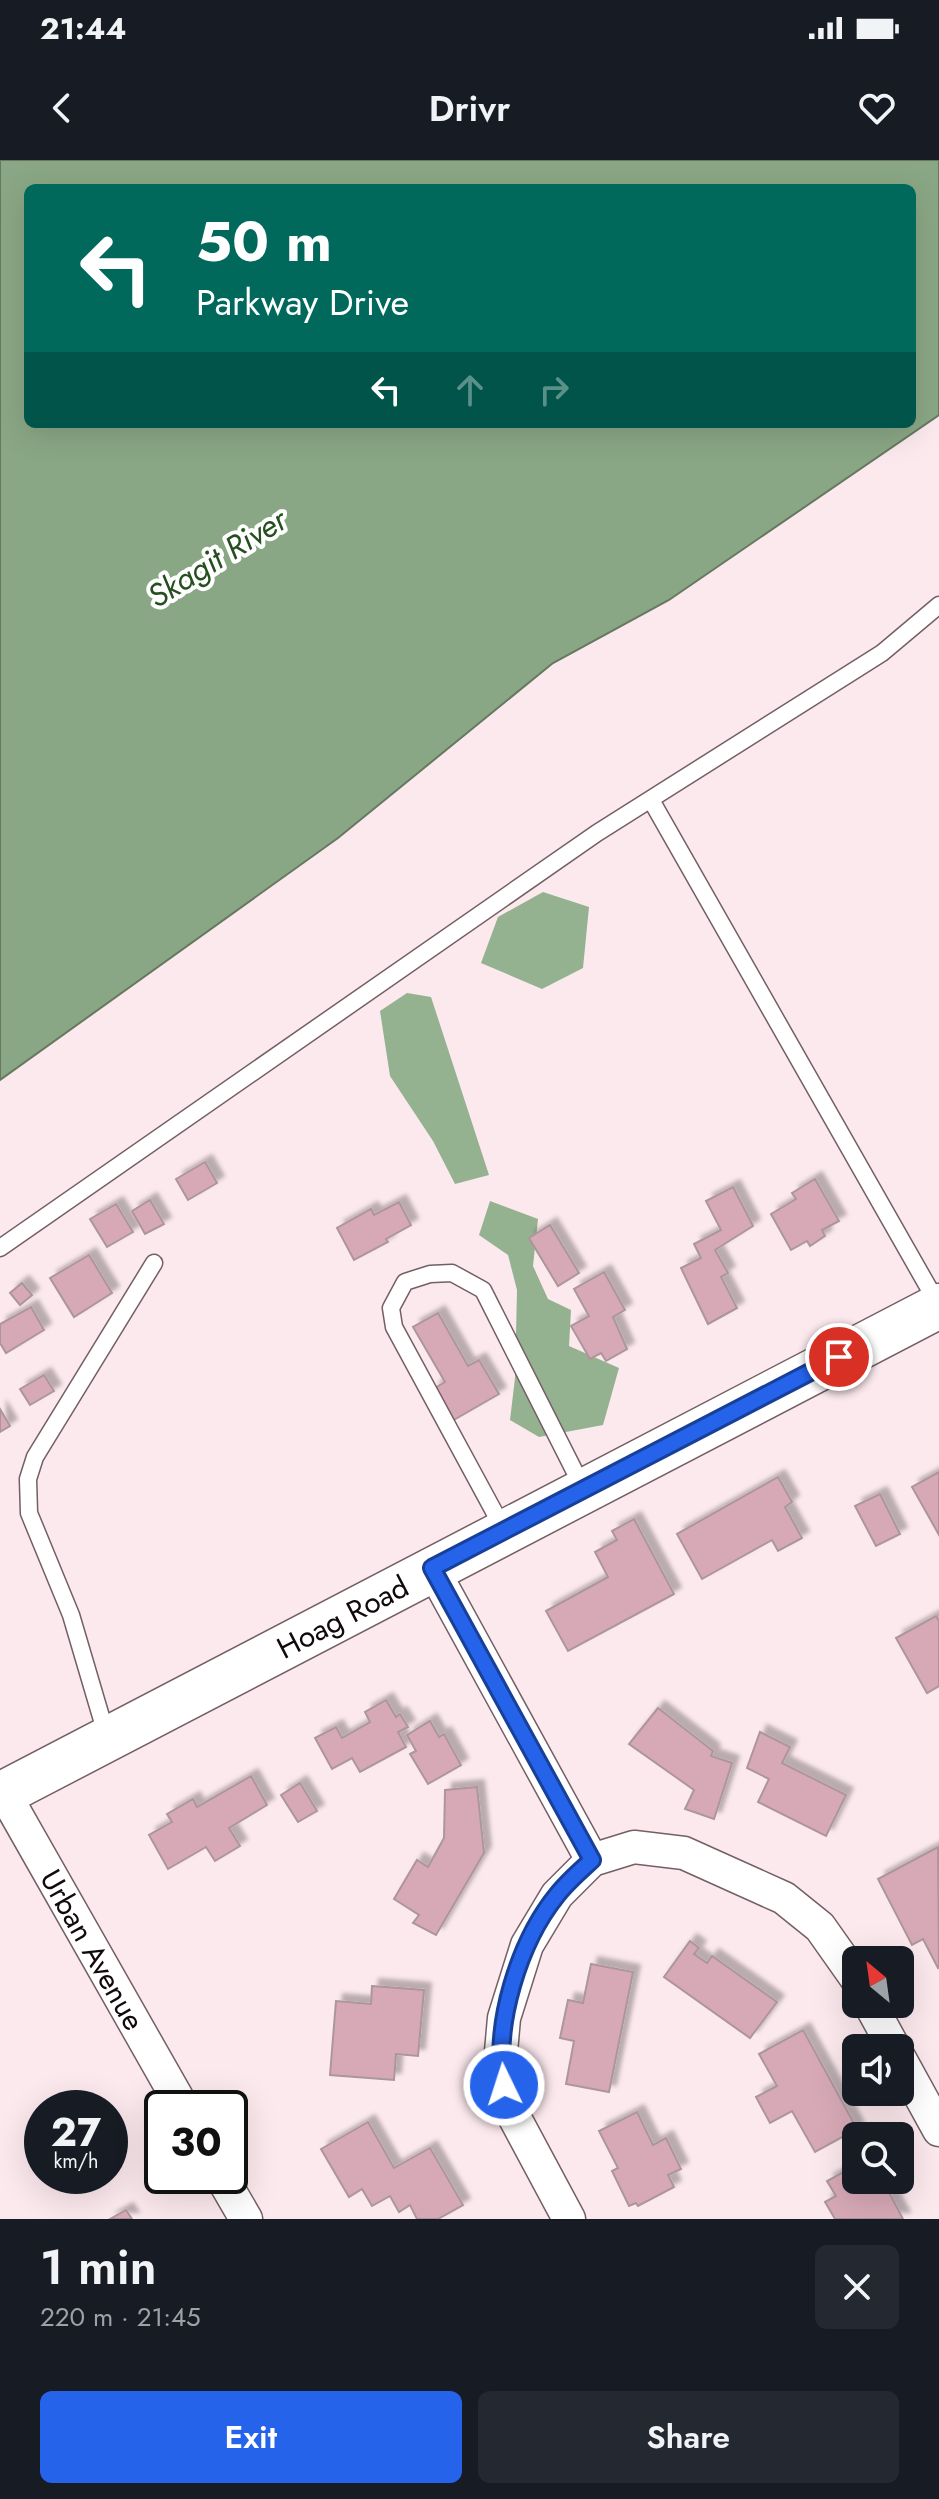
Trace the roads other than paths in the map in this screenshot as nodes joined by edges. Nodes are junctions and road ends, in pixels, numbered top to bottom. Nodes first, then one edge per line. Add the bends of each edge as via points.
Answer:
1 (939, 605) edge
2 (651, 800) junction
3 (0, 1248) edge
4 (154, 1263) dead end
5 (939, 1306) edge
6 (584, 1490) junction
7 (504, 1531) junction
8 (432, 1568) junction
9 (108, 1738) junction
10 (2, 1794) edge
11 (592, 1860) junction
12 (842, 1958) edge
13 (914, 2084) edge
14 (173, 2090) edge
15 (939, 2130) edge
16 (231, 2194) edge
17 (246, 2219) edge
18 (569, 2219) edge

1 - 2 lane via 882,653
2 - 3 lane
2 - 5 lane
4 - 9 lane via 35,1457 28,1479 29,1513 71,1615
5 - 6 street, Hoag Road
6 - 7 street, Hoag Road
6 - 7 lane via 483,1290 452,1273 405,1282 391,1308 394,1327
7 - 8 street, Hoag Road
8 - 9 street, Hoag Road
8 - 11 street
9 - 10 street, Hoag Road
10 - 14 street, Urban Avenue
11 - 12 street via 634,1847 684,1853 784,1898 820,1927
11 - 18 street via 557,1895 527,1945 504,2018 500,2063 509,2107
13 - 15 street
16 - 17 street

